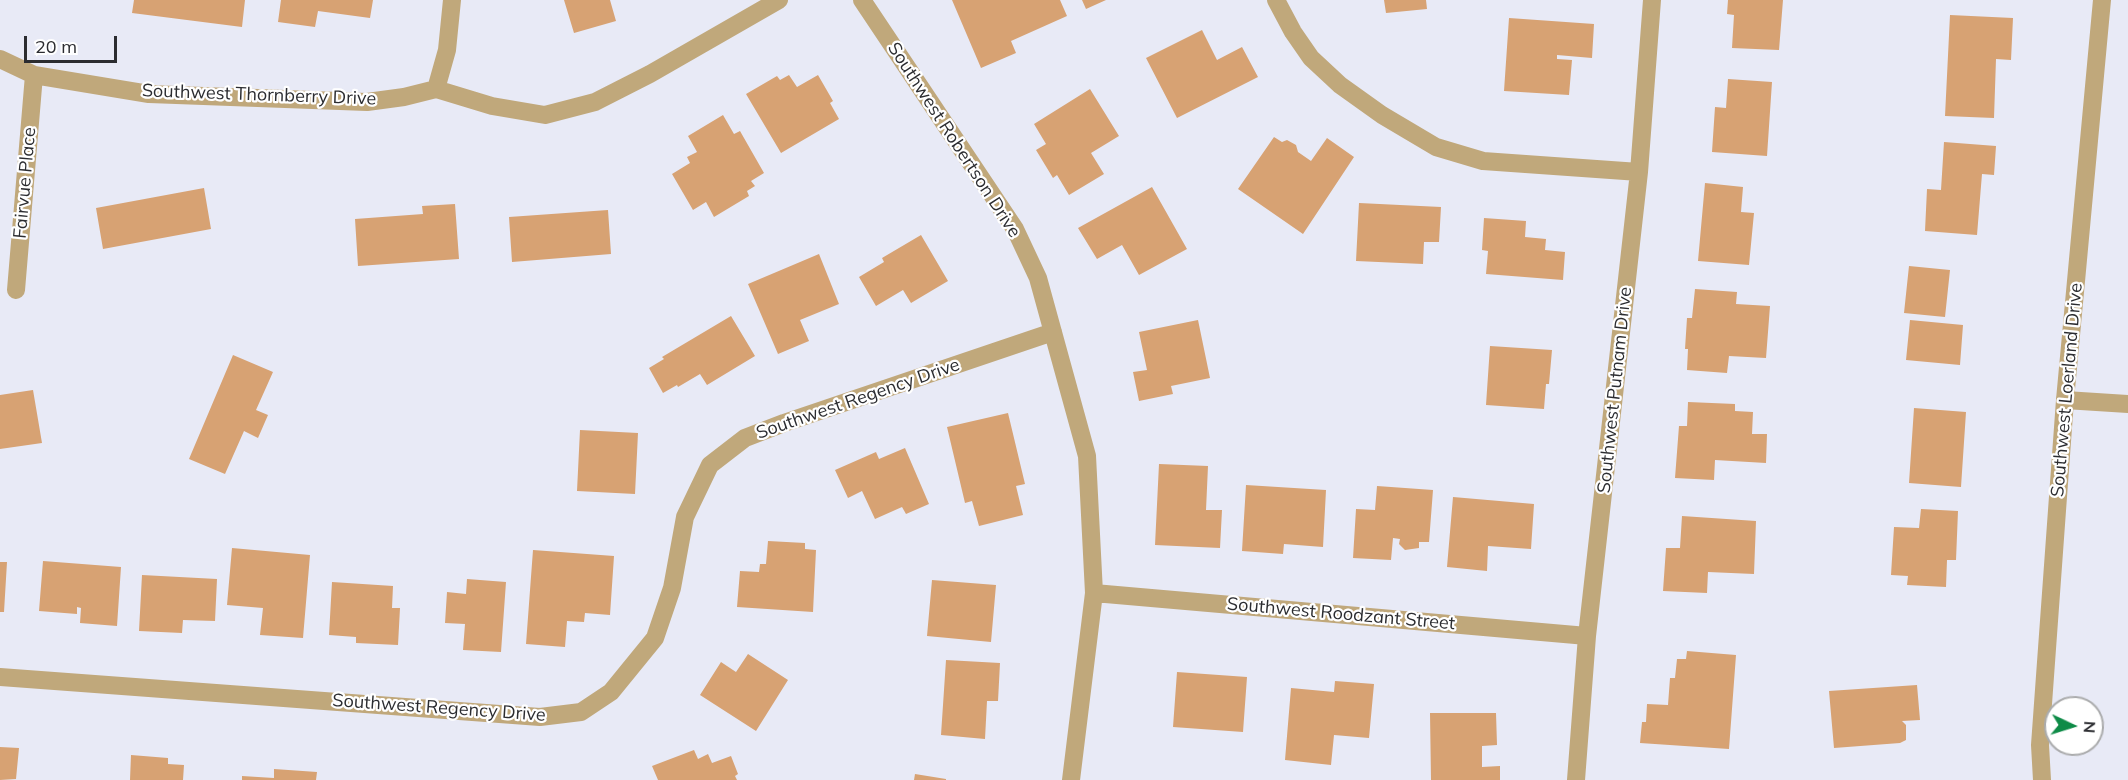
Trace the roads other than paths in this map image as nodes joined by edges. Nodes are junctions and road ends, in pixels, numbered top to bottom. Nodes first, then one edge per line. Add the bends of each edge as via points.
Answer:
1 (452, 0) edge
2 (779, 0) edge
3 (862, 0) edge
4 (1276, 0) edge
5 (1652, 0) edge
6 (2102, 0) edge
7 (0, 58) edge
8 (34, 75) junction
9 (436, 89) junction
10 (1639, 172) junction
11 (16, 290) dead end
12 (1053, 332) junction
13 (2065, 400) junction
14 (2128, 404) edge
15 (1094, 593) junction
16 (1587, 636) junction
17 (0, 677) edge
18 (1071, 780) edge
19 (1576, 780) edge
20 (2042, 780) edge

1 - 9 street via 447,50
2 - 9 street via 595,102 545,114 492,106
3 - 12 street, Southwest Robertson Drive via 1015,229 1038,278
4 - 10 street via 1311,58 1382,115 1436,147 1483,161
5 - 10 street, Southwest Putnam Drive
6 - 13 street, Southwest Loerland Drive
7 - 8 street, Southwest Thornberry Drive
8 - 9 street, Southwest Thornberry Drive via 149,94 367,102
8 - 11 street, Fairvue Place
10 - 16 street, Southwest Putnam Drive
12 - 15 street, Southwest Robertson Drive via 1088,456
12 - 17 street, Southwest Regency Drive via 783,423 745,438 710,465 685,517 672,588 655,638 610,692 581,711 540,717
13 - 14 street
13 - 20 street, Southwest Loerland Drive via 2040,745
15 - 16 street, Southwest Roodzant Street
15 - 18 street, Southwest Robertson Drive
16 - 19 street, Southwest Putnam Drive

